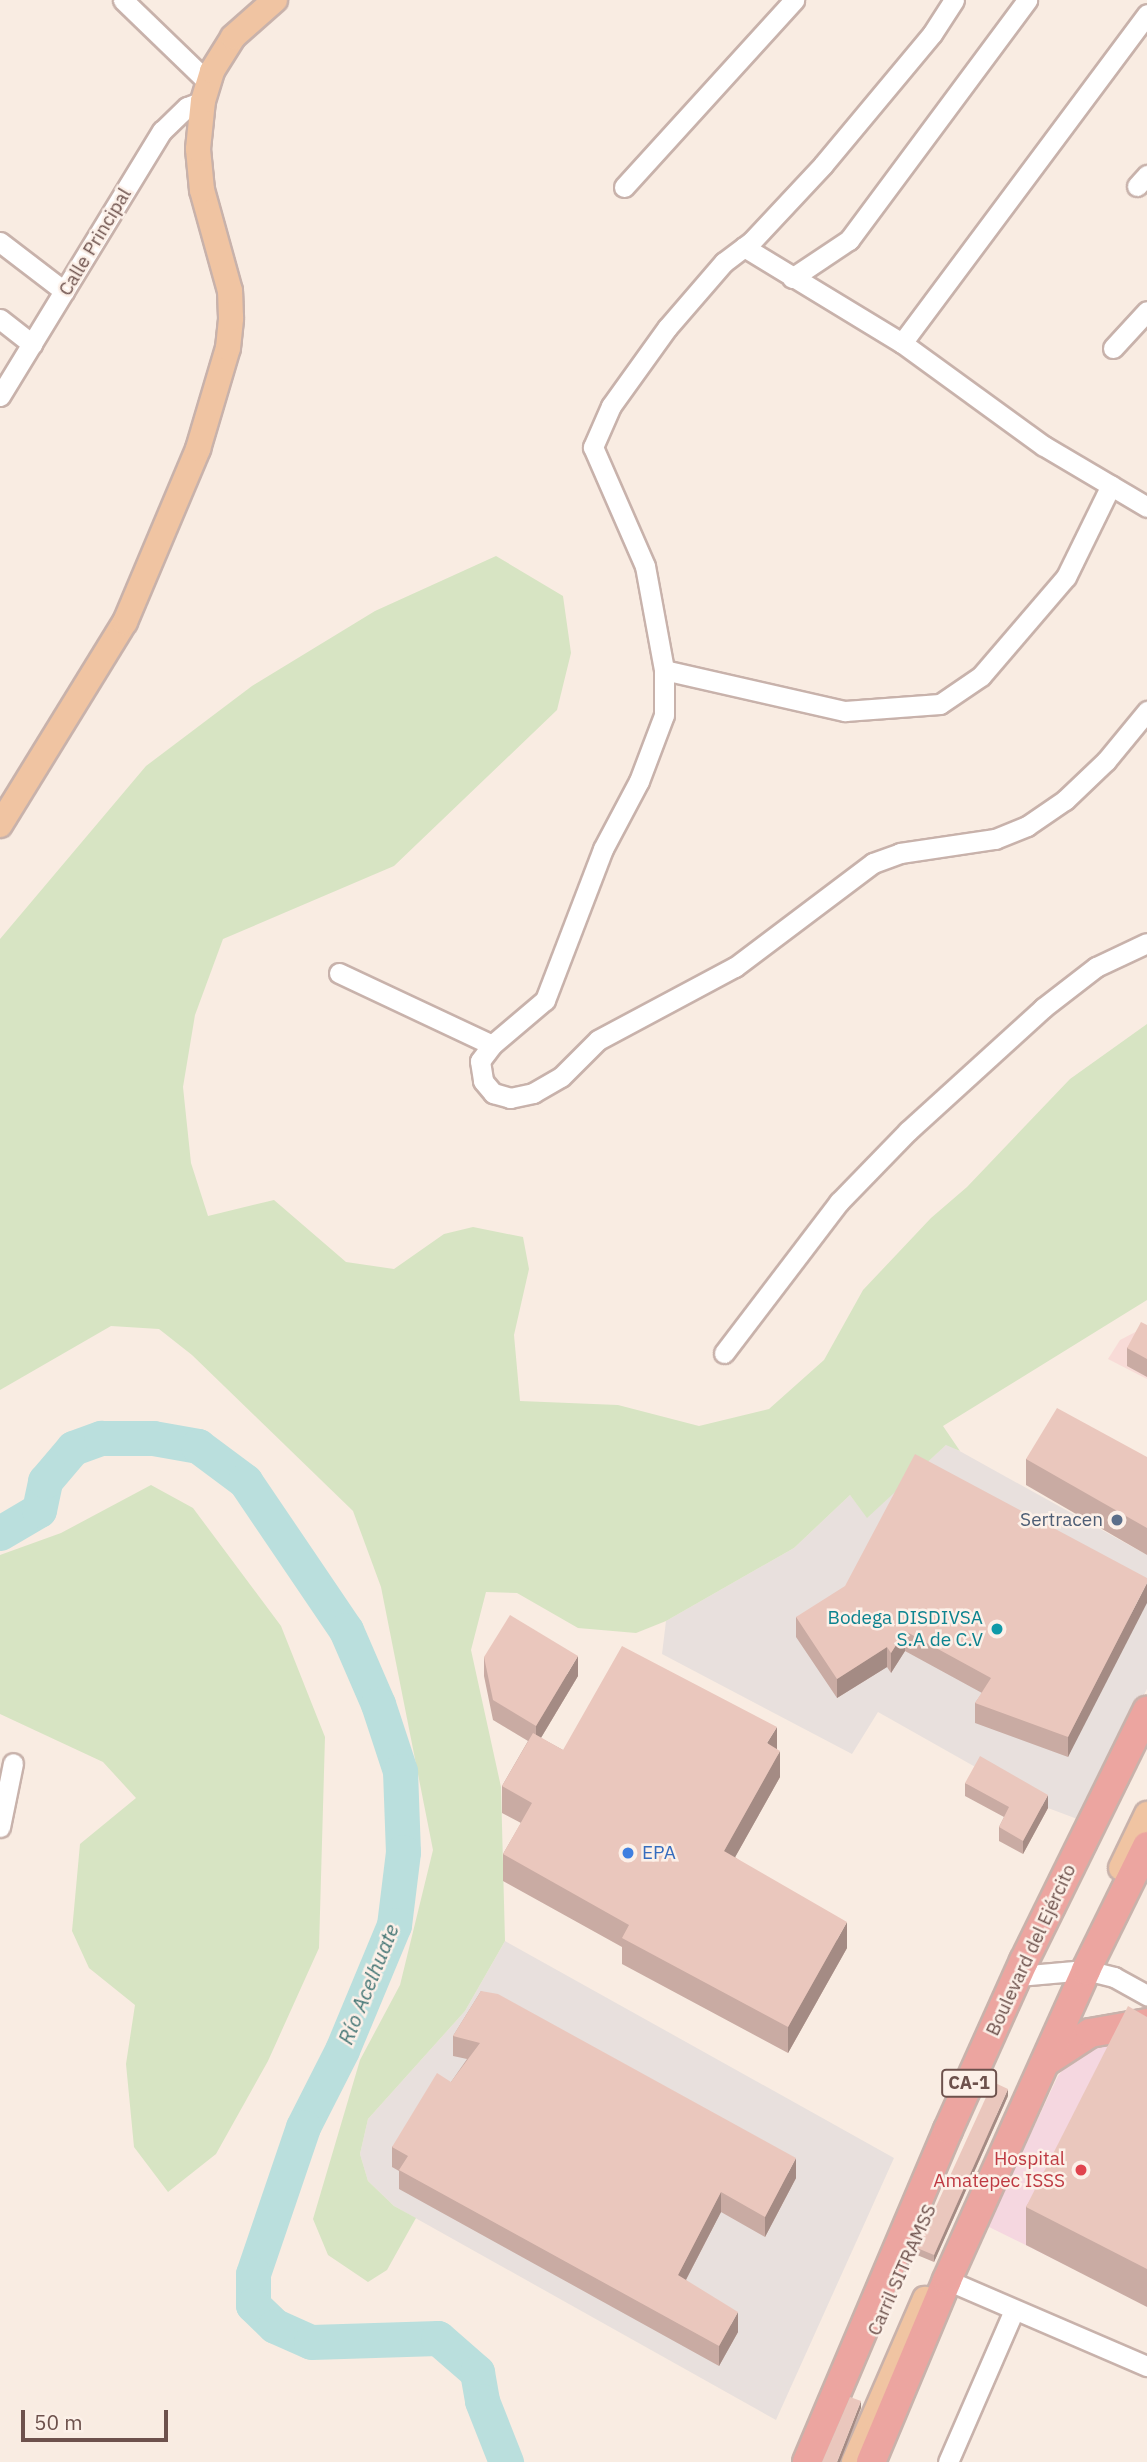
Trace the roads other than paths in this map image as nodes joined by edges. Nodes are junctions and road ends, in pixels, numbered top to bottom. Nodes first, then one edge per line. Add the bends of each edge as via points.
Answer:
1 (123, 0) edge
2 (275, 0) edge
3 (794, 0) edge
4 (954, 0) edge
5 (1027, 0) edge
6 (1147, 14) edge
7 (205, 92) junction
8 (624, 187) dead end
9 (0, 242) edge
10 (744, 247) junction
11 (792, 278) junction
12 (64, 291) junction
13 (1147, 312) edge
14 (0, 319) edge
15 (902, 343) junction
16 (32, 344) junction
17 (1113, 348) dead end
18 (0, 396) edge
19 (1111, 485) junction
20 (1147, 508) edge
21 (664, 670) junction
22 (1147, 711) edge
23 (0, 825) edge
24 (1147, 943) edge
25 (339, 973) dead end
26 (492, 1045) junction
27 (724, 1353) dead end
28 (1147, 1711) edge
29 (1147, 1737) edge
30 (13, 1763) dead end
31 (1147, 1814) edge
32 (0, 1827) edge
33 (1147, 1846) edge
34 (1079, 1969) junction
35 (1026, 1974) junction
36 (1147, 1995) edge
37 (1147, 2023) edge
38 (1043, 2065) junction
39 (947, 2280) junction
40 (1014, 2310) junction
41 (1147, 2366) edge
42 (807, 2462) edge
43 (818, 2462) edge
44 (854, 2462) edge
45 (872, 2462) edge
46 (948, 2462) edge

1 - 7 street
2 - 7 main road via 233,37
3 - 8 street
4 - 10 street via 874,107
5 - 11 street via 849,240
6 - 15 street
7 - 12 street, Calle Principal via 162,131
7 - 23 main road via 200,172 229,291 228,348 198,449 139,595 86,692
9 - 12 street
10 - 11 street
10 - 21 street via 724,262 667,328 611,406 593,447 645,566
11 - 15 street
12 - 16 street, Calle Principal
13 - 17 street
14 - 16 street
15 - 19 street via 1044,446
16 - 18 street, Calle Principal
19 - 20 street
19 - 21 street via 1066,578 981,676 940,704 845,711
21 - 26 street via 664,715 639,781 603,849 557,974 545,1000
22 - 26 street via 1106,761 1065,800 1027,826 995,839 900,853 873,863 735,967 598,1040 561,1077 533,1093 510,1098 493,1093 482,1081 480,1061
24 - 27 street via 1097,967 1043,1008 908,1130 839,1202
25 - 26 street
28 - 35 highway, Boulevard del Ejército / CA-1
29 - 35 main road, Carril SITRAMSS
30 - 32 street
31 - 34 main road, Carril SITRAMSS
33 - 34 highway, CA-1
34 - 35 street
34 - 36 street via 1114,1977
34 - 38 highway, CA-1
34 - 44 main road, Carril SITRAMSS
35 - 42 highway, Boulevard del Ejército / CA-1
35 - 43 main road, Carril SITRAMSS
37 - 38 highway via 1090,2033
38 - 39 highway, CA-1
39 - 40 street
39 - 45 highway, CA-1
40 - 41 street
40 - 46 street

